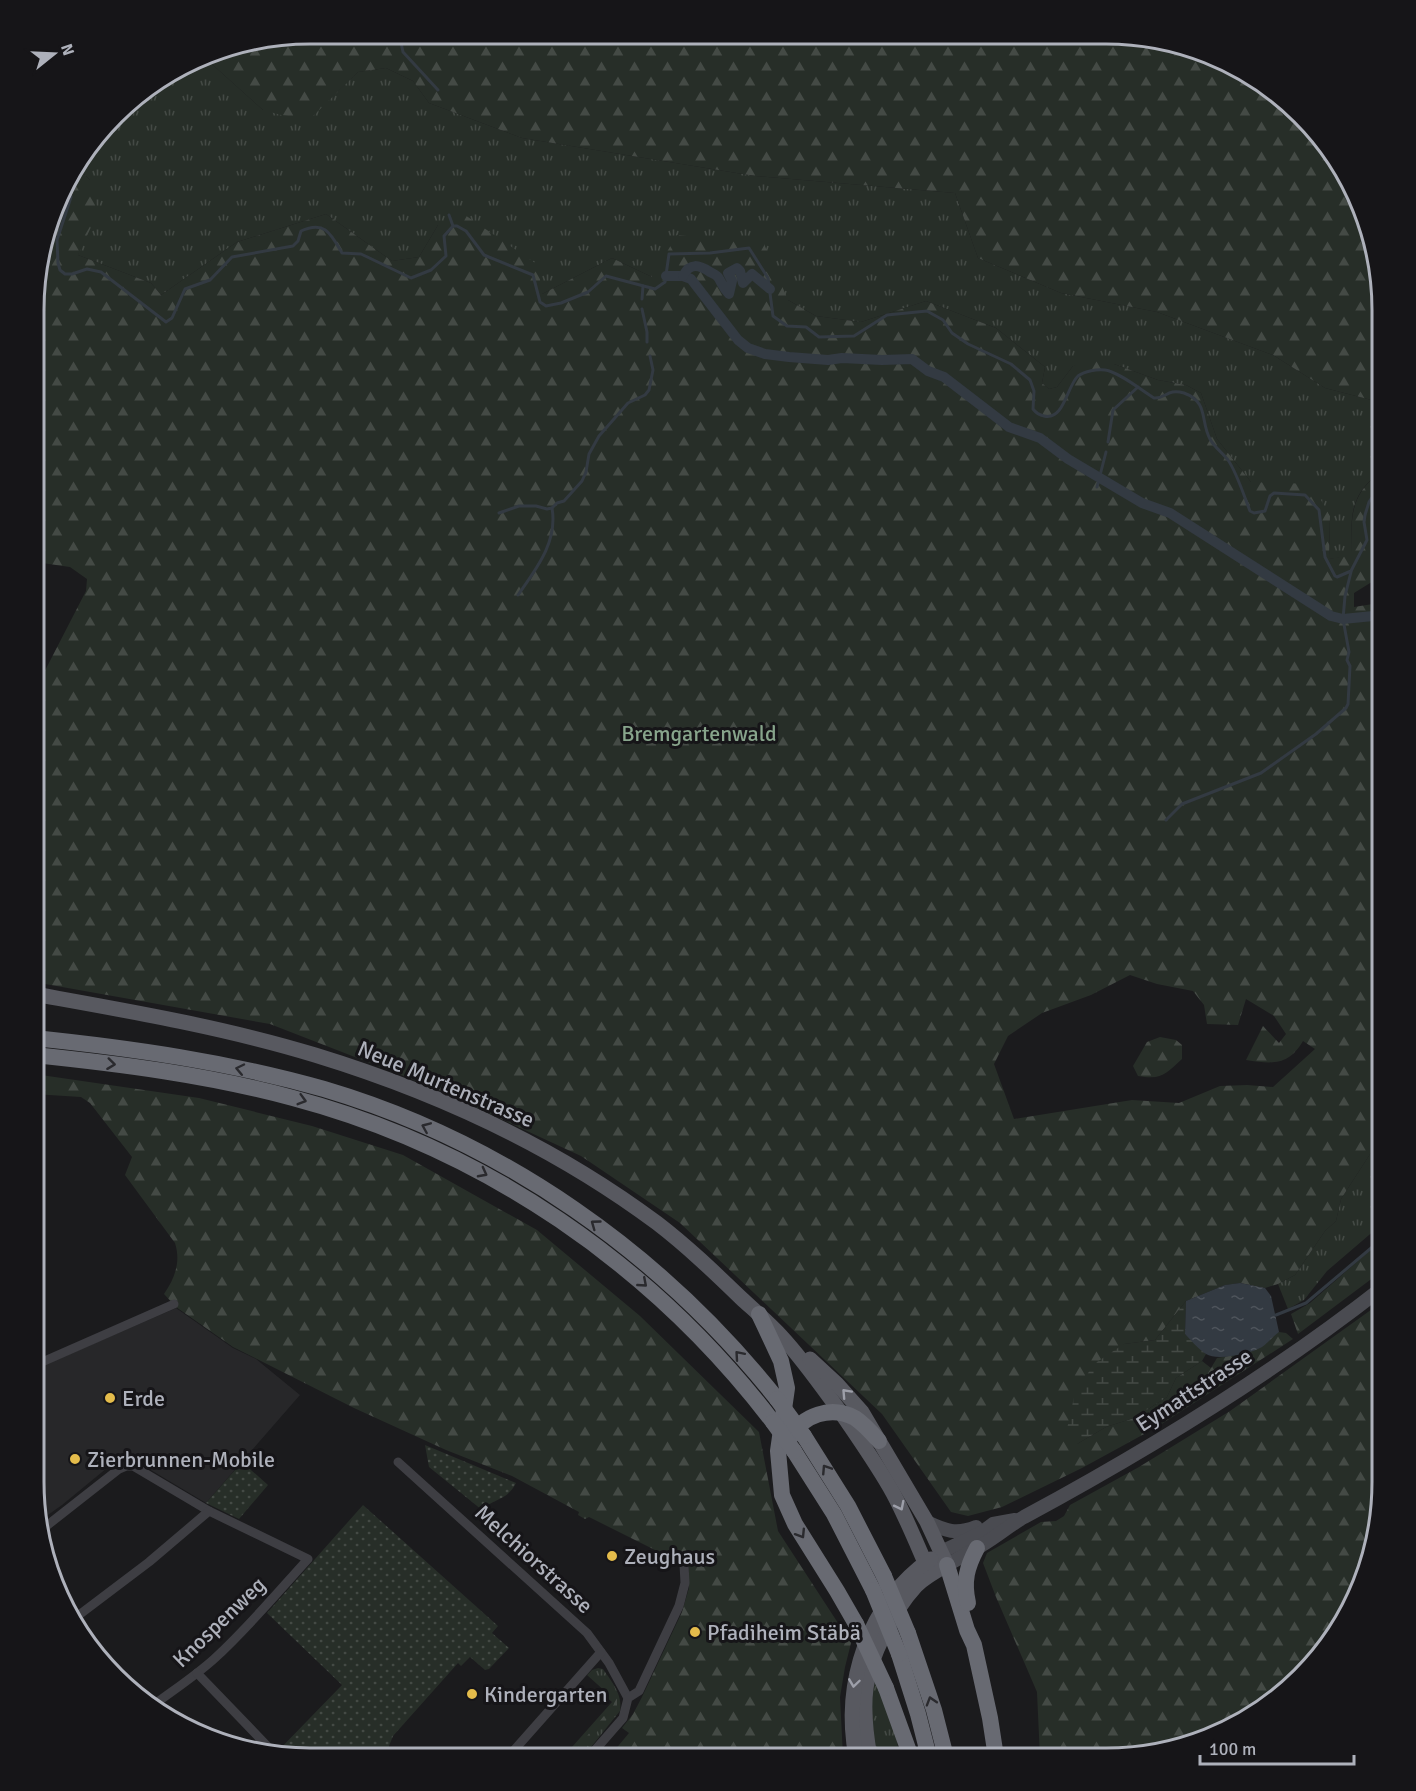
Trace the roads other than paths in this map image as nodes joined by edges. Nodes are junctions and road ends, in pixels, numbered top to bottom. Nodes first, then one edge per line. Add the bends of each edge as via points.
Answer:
1 (44, 996) edge
2 (44, 1039) edge
3 (44, 1056) edge
4 (1372, 1296) edge
5 (174, 1304) dead end
6 (759, 1314) junction
7 (782, 1336) junction
8 (44, 1361) edge
9 (841, 1414) junction
10 (879, 1441) junction
11 (398, 1462) dead end
12 (779, 1480) junction
13 (209, 1511) junction
14 (1023, 1518) junction
15 (927, 1522) junction
16 (993, 1524) junction
17 (48, 1526) edge
18 (977, 1548) junction
19 (944, 1558) junction
20 (684, 1564) dead end
21 (928, 1569) junction
22 (79, 1615) edge
23 (974, 1645) junction
24 (601, 1652) junction
25 (197, 1673) junction
26 (628, 1698) junction
27 (160, 1701) edge
28 (265, 1743) edge
29 (516, 1748) edge
30 (597, 1748) edge
31 (855, 1748) edge
32 (869, 1748) edge
33 (908, 1748) edge
34 (927, 1748) edge
35 (943, 1748) edge
36 (995, 1748) edge

1 - 6 main road, Neue Murtenstrasse via 261,1040 365,1072 459,1109 533,1145 618,1196 685,1246
35 -> 2 highway, bridge via 908,1633 848,1506 777,1400 717,1330 635,1255 548,1191 501,1164 377,1107 272,1076 175,1056
3 -> 34 highway, bridge via 242,1085 345,1113 468,1165 515,1191 632,1273 705,1341 741,1382 794,1451 834,1514 873,1590 898,1654
4 - 14 main road, Eymattstrasse via 1194,1418
5 - 8 street
6 - 7 main road, Neue Murtenstrasse
6 - 12 highway via 781,1361 787,1388 778,1451
7 - 9 main road, Neue Murtenstrasse
10 -> 7 main road, Neue Murtenstrasse via 850,1398
9 - 10 highway via 854,1418
9 - 12 highway via 815,1415 796,1428
9 -> 21 main road, Neue Murtenstrasse via 892,1491
10 - 15 main road, Neue Murtenstrasse
11 - 24 street, Melchiorstrasse via 577,1623
12 -> 33 highway, bridge via 790,1516 856,1624 886,1688
13 - 17 street via 139,1468 126,1466
13 - 22 street
13 - 25 street, Knospenweg via 308,1559 250,1624
14 - 16 main road, Eymattstrasse
14 - 18 main road, Eymattstrasse
15 - 16 main road, Eymattstrasse via 963,1532
15 - 19 main road, Neue Murtenstrasse
16 - 19 main road, Eymattstrasse
18 - 19 main road, Eymattstrasse
18 - 23 highway via 965,1576 975,1629
19 - 21 main road, Eymattstrasse
19 - 23 highway
20 - 26 street via 685,1583 679,1606 639,1691
21 -> 31 main road, Eymattstrasse via 909,1576 894,1595 861,1654 852,1699
21 - 32 main road, Eymattstrasse via 903,1604 869,1672 865,1720
23 - 36 highway
24 - 26 street, Melchiorstrasse
24 - 29 street
25 - 27 street, Knospenweg
25 - 28 street
26 - 30 street via 623,1718

